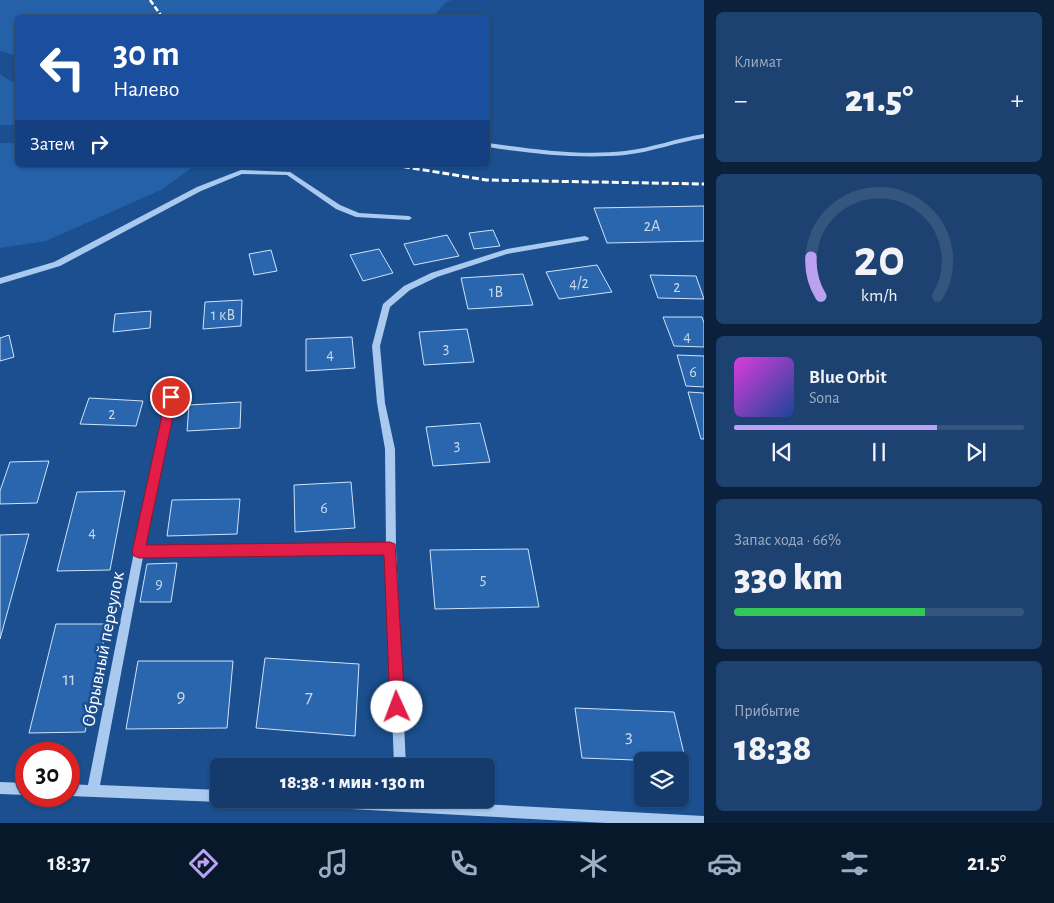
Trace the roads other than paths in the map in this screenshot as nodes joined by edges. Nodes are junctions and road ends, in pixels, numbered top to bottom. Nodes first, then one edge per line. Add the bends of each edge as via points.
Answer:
1 (704, 136) edge
2 (490, 145) edge
3 (409, 218) dead end
4 (585, 238) dead end
5 (0, 281) edge
6 (171, 397) dead end
7 (390, 549) junction
8 (139, 552) junction
9 (400, 758) edge
10 (0, 788) edge
11 (15, 789) edge
12 (80, 790) edge
13 (93, 790) junction
14 (210, 796) edge
15 (492, 808) edge
16 (704, 822) edge

1 - 2 street via 645,150 605,154 564,154
3 - 5 street via 358,215 344,210 288,173 241,172 199,189 57,264
4 - 7 street via 507,252 434,275 408,288 386,306 376,346 381,403 390,449
6 - 8 street, Обрывный переулок
7 - 8 street
7 - 9 street
8 - 13 street, Обрывный переулок
10 - 11 street
12 - 13 street
13 - 14 street
15 - 16 street

